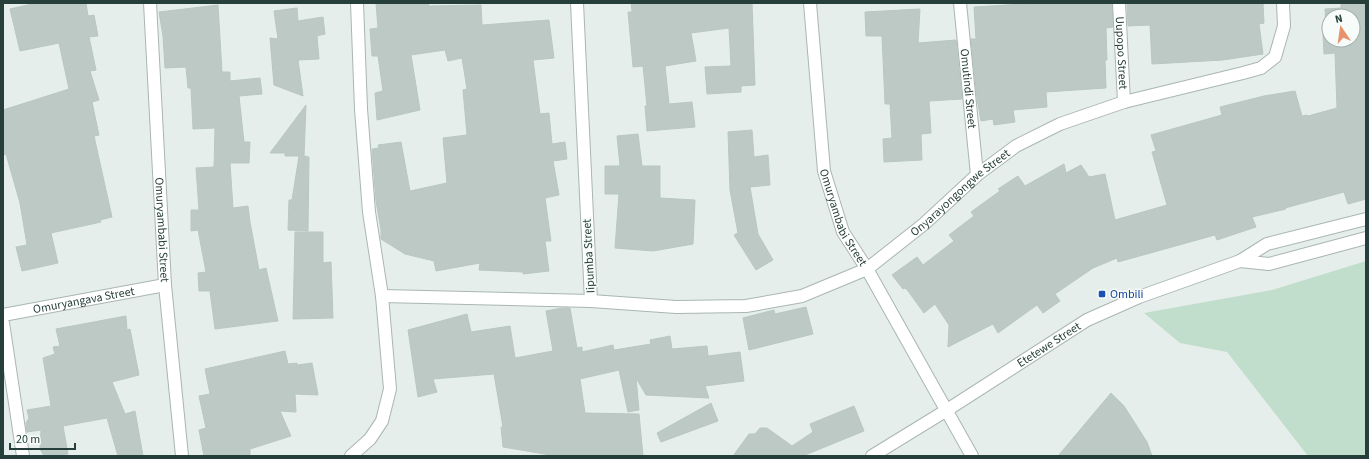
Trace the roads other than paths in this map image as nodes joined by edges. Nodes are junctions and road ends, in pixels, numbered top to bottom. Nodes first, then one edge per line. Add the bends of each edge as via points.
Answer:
1 (150, 3) edge
2 (357, 3) edge
3 (577, 3) edge
4 (810, 3) edge
5 (960, 3) edge
6 (1119, 3) edge
7 (1283, 3) edge
8 (1124, 102) junction
9 (977, 175) junction
10 (1366, 218) edge
11 (1366, 238) edge
12 (1240, 261) junction
13 (867, 269) junction
14 (165, 285) junction
15 (382, 296) junction
16 (591, 300) junction
17 (3, 314) edge
18 (3, 323) edge
19 (947, 410) junction
20 (23, 456) edge
21 (182, 456) edge
22 (351, 456) edge
23 (872, 456) edge
24 (972, 456) edge

1 - 14 street, Omuryambabi Street
2 - 15 street via 369,212
3 - 16 street, Iipumba Street
4 - 13 street, Omuryambabi Street via 824,171 843,232
5 - 9 street, Omutindi Street
6 - 8 street, Uupopo Street
7 - 8 street, Onyarayongongwe Street via 1284,26 1275,57 1261,68
8 - 9 street, Onyarayongongwe Street via 1060,124 1016,146
9 - 13 street, Onyarayongongwe Street via 924,224
10 - 12 street, Etetewe Street via 1267,244
11 - 12 street, Etetewe Street via 1269,264
12 - 19 street, Etetewe Street via 1139,297 1087,320
13 - 16 street, Onyarayongongwe Street via 802,296 746,306 676,307
13 - 19 street, Omuryambabi Street
14 - 17 street, Omuryangava Street
14 - 21 street, Omuryambabi Street
15 - 16 street, Iipumba Street
15 - 22 street via 390,389 382,421 370,439
18 - 20 street
19 - 23 street, Etetewe Street
19 - 24 street, Omuryambabi Street

